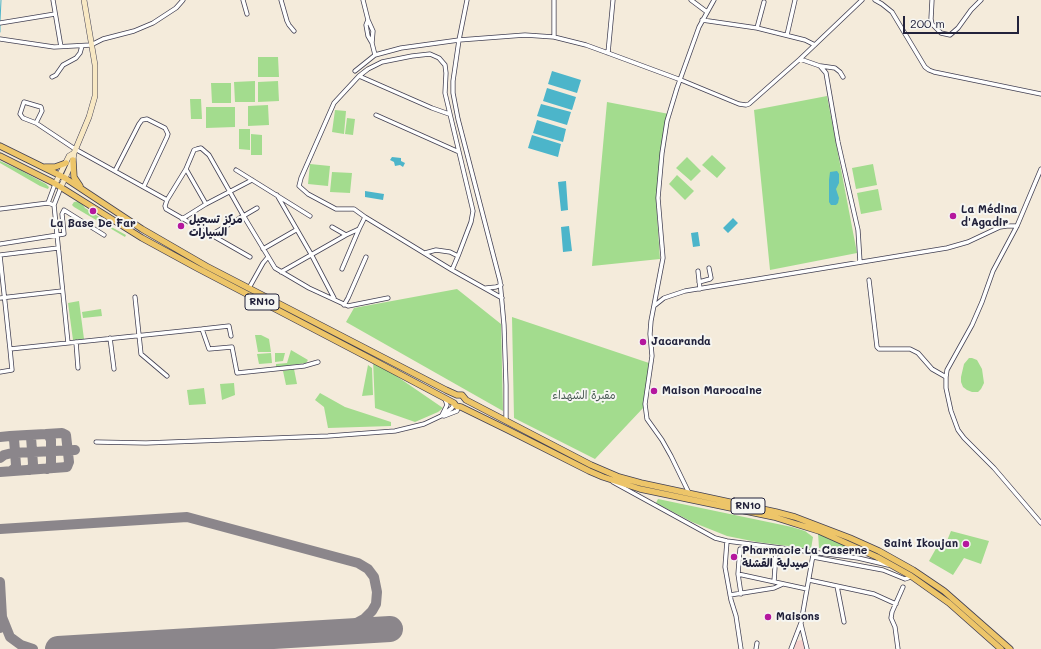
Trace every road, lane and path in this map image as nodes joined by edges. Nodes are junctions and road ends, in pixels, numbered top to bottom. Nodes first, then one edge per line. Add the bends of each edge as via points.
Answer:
1 (52, 0) edge
2 (84, 0) edge
3 (183, 0) edge
4 (243, 0) edge
5 (281, 0) edge
6 (363, 0) edge
7 (467, 0) edge
8 (554, 0) edge
9 (613, 0) edge
10 (691, 0) edge
11 (714, 0) edge
12 (795, 0) edge
13 (862, 0) edge
14 (875, 0) edge
15 (932, 0) edge
16 (981, 0) edge
17 (764, 2) dead end
18 (707, 12) junction
19 (55, 14) junction
20 (247, 14) dead end
21 (702, 20) junction
22 (0, 23) edge
23 (757, 28) junction
24 (294, 31) dead end
25 (787, 35) junction
26 (554, 37) junction
27 (0, 39) edge
28 (459, 40) junction
29 (91, 45) junction
30 (815, 45) junction
31 (82, 46) junction
32 (61, 47) junction
33 (608, 53) junction
34 (375, 55) junction
35 (800, 59) junction
36 (820, 66) junction
37 (355, 71) dead end
38 (359, 76) junction
39 (52, 77) dead end
40 (843, 77) dead end
41 (680, 80) junction
42 (1041, 94) edge
43 (449, 114) junction
44 (376, 115) dead end
45 (36, 123) junction
46 (0, 146) edge
47 (75, 151) junction
48 (459, 152) junction
49 (0, 156) edge
50 (73, 160) junction
51 (66, 162) junction
52 (43, 167) junction
53 (186, 169) junction
54 (1041, 169) edge
55 (236, 170) dead end
56 (115, 171) junction
57 (62, 177) junction
58 (252, 180) junction
59 (58, 186) junction
60 (144, 186) junction
61 (83, 190) junction
62 (229, 191) junction
63 (277, 196) junction
64 (167, 200) junction
65 (48, 203) junction
66 (206, 204) junction
67 (54, 205) junction
68 (257, 208) dead end
69 (0, 209) edge
70 (243, 215) junction
71 (310, 216) dead end
72 (365, 217) junction
73 (182, 219) junction
74 (1017, 226) junction
75 (332, 227) dead end
76 (359, 229) junction
77 (296, 230) junction
78 (104, 235) dead end
79 (211, 235) junction
80 (346, 235) junction
81 (57, 236) junction
82 (0, 244) edge
83 (58, 248) junction
84 (263, 249) junction
85 (424, 253) junction
86 (311, 254) junction
87 (0, 255) edge
88 (458, 256) junction
89 (250, 257) dead end
90 (268, 257) junction
91 (366, 257) dead end
92 (860, 262) junction
93 (1, 268) edge
94 (710, 268) dead end
95 (342, 269) dead end
96 (452, 270) junction
97 (698, 271) dead end
98 (281, 272) junction
99 (869, 280) dead end
100 (699, 282) junction
101 (501, 284) junction
102 (249, 288) junction
103 (485, 288) junction
104 (700, 289) junction
105 (62, 291) junction
106 (5, 297) junction
107 (135, 297) dead end
108 (0, 298) edge
109 (388, 298) dead end
110 (502, 298) junction
111 (334, 299) junction
112 (344, 305) junction
113 (654, 306) junction
114 (202, 329) junction
115 (138, 335) junction
116 (231, 336) dead end
117 (110, 338) junction
118 (76, 342) junction
119 (68, 343) junction
120 (10, 349) junction
121 (318, 362) dead end
122 (78, 368) dead end
123 (114, 369) dead end
124 (0, 372) edge
125 (168, 376) dead end
126 (946, 377) junction
127 (457, 395) junction
128 (445, 399) junction
129 (466, 400) junction
130 (456, 405) junction
131 (441, 416) junction
132 (506, 421) junction
133 (96, 442) dead end
134 (603, 477) junction
135 (689, 493) junction
136 (1041, 523) edge
137 (727, 541) junction
138 (740, 548) dead end
139 (776, 552) dead end
140 (814, 552) junction
141 (813, 557) junction
142 (893, 566) junction
143 (738, 574) junction
144 (911, 576) junction
145 (809, 580) junction
146 (774, 582) junction
147 (783, 584) junction
148 (837, 586) junction
149 (903, 587) dead end
150 (808, 590) junction
151 (741, 594) junction
152 (730, 595) junction
153 (896, 604) junction
154 (844, 622) dead end
155 (801, 623) junction
156 (756, 643) dead end
157 (741, 649) edge
158 (756, 649) edge
159 (792, 649) edge
160 (807, 649) edge
161 (898, 649) edge
162 (1001, 649) edge
163 (1010, 649) edge

1 - 19 street
2 - 29 street
3 - 29 street via 176,8 153,23
4 - 20 street
5 - 24 street via 287,21
6 - 34 street via 368,20 366,25
7 - 28 street
8 - 26 street
9 - 33 street
10 - 18 street
11 - 18 street
12 - 25 street
13 - 30 street
14 - 42 street via 892,12 929,70
15 - 16 street via 932,24 941,33 950,35
17 - 23 street
18 - 21 street
19 - 22 street
19 - 32 street
21 - 23 street
21 - 41 street
23 - 25 street
25 - 30 street
26 - 28 street via 525,35
26 - 33 street
27 - 32 street
28 - 34 street via 402,48
28 - 101 street via 453,81 455,104
29 - 31 street
29 - 47 street via 96,75 95,96 90,117
30 - 35 street
31 - 32 street
31 - 39 street via 76,58 63,65
33 - 41 street
34 - 37 street
35 - 36 street
35 - 41 street via 746,105
36 - 40 street via 835,68
36 - 92 street via 826,74 858,230
38 - 43 street
38 - 43 street via 382,62 430,54 440,58 445,65 445,93
38 - 72 street via 334,103 299,183 301,189 331,207 354,209
41 - 113 street via 667,121 662,153 658,198 663,258
43 - 48 street
44 - 48 street
45 - 45 street via 21,116 24,102 41,107 42,111
45 - 47 street
46 - 52 main road, RN10
47 - 50 street
47 - 51 street
47 - 56 street
48 - 88 street via 472,211 471,222
49 - 59 main road, RN10
50 - 57 street
50 - 61 main road via 74,177
51 - 52 main road via 55,167
51 - 57 street
52 - 57 main road, RN10
53 - 62 street via 194,150 201,148 209,155
53 - 64 street
53 - 66 street
54 - 74 street
55 - 58 street
56 - 60 street
56 - 60 street via 142,120 147,119 165,128 168,138
57 - 59 street
57 - 61 main road, RN10
58 - 62 street
58 - 63 street
59 - 65 street
59 - 67 street
59 - 128 main road, RN10 via 142,238
60 - 64 street
61 - 102 main road, RN10 via 142,229
62 - 66 street
62 - 70 street
63 - 71 street
63 - 77 street
64 - 73 street via 166,209
65 - 67 street
65 - 69 street
66 - 73 street
67 - 81 street
68 - 70 street
70 - 79 street
70 - 84 street
72 - 76 street
72 - 85 street
73 - 79 street
74 - 92 street via 1000,227 968,242 947,248
74 - 126 street via 993,271 976,317
75 - 80 street
76 - 80 street
76 - 95 street
77 - 84 street
77 - 86 street
78 - 81 street via 64,210 64,234
79 - 89 street
80 - 86 street
81 - 82 street
81 - 83 street
83 - 87 street
83 - 105 street
84 - 90 street
85 - 88 street via 447,250
85 - 96 street
86 - 98 street
86 - 111 street
87 - 93 street
88 - 96 street
90 - 98 street
90 - 102 street
91 - 112 street
92 - 104 street
93 - 106 street
94 - 100 street via 711,278
96 - 103 street
97 - 100 street
98 - 111 street
99 - 126 street via 877,347 910,349 918,353 932,369
100 - 104 street
101 - 103 street
101 - 110 street
102 - 127 main road, RN10
103 - 110 street
104 - 113 street via 671,295
105 - 106 street
105 - 119 street
106 - 108 street
106 - 120 street
107 - 115 street
109 - 112 street via 351,306
110 - 132 street
111 - 112 street
113 - 135 street via 650,334 652,356 645,414 671,456
114 - 115 street
114 - 116 street via 229,326
114 - 121 street via 209,349 232,347 237,373 304,366
115 - 117 street
115 - 125 street via 141,354
117 - 118 street
117 - 123 street
118 - 119 street
118 - 122 street
119 - 120 street
120 - 124 street via 12,370
126 - 136 street via 947,394 958,430
127 - 129 main road, RN10 via 462,395
127 - 130 main road via 454,397
128 - 130 main road, RN10
128 - 131 street via 447,405
129 - 130 main road via 465,403
129 - 132 main road, RN10
130 - 131 street
130 - 134 main road, RN10
131 - 133 street via 424,424 395,431 146,443
132 - 135 main road, RN10 via 619,477
134 - 137 street via 705,533
134 - 142 main road, RN10 via 640,489 774,517 819,531
135 - 163 main road, RN10 via 795,517 879,551 913,570 944,592
137 - 140 street
137 - 152 street via 725,567
138 - 143 street
139 - 146 street
140 - 141 street
140 - 142 street
141 - 144 street via 883,570 905,579
141 - 145 street
142 - 144 main road, RN10
143 - 146 street
143 - 151 street
144 - 162 main road, RN10 via 949,603
145 - 148 street
145 - 150 street
146 - 147 street
147 - 150 street
147 - 151 street
148 - 153 street via 874,594
148 - 154 street
149 - 153 street
150 - 155 street
151 - 152 street
152 - 157 street
153 - 161 street via 891,618
155 - 159 street
155 - 160 street
156 - 158 street

